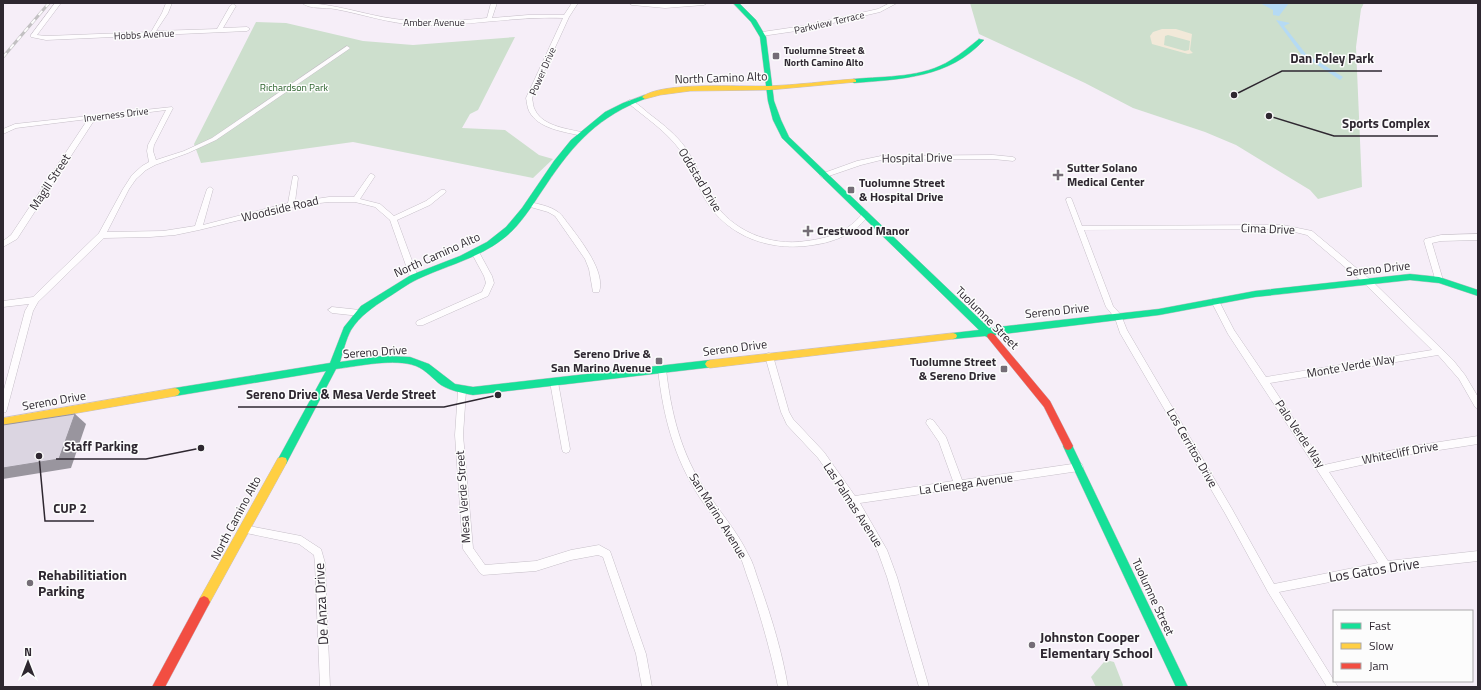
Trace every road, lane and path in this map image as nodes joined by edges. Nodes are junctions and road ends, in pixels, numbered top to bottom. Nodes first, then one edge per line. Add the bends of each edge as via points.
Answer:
1 (58, 3) edge
2 (169, 3) edge
3 (305, 3) edge
4 (494, 3) edge
5 (575, 3) edge
6 (632, 3) edge
7 (704, 3) edge
8 (736, 3) edge
9 (894, 3) edge
10 (233, 6) dead end
11 (566, 17) junction
12 (489, 20) junction
13 (247, 29) dead end
14 (219, 30) junction
15 (152, 34) junction
16 (762, 34) junction
17 (981, 40) dead end
18 (347, 48) dead end
19 (769, 88) junction
20 (630, 102) junction
21 (93, 117) junction
22 (3, 132) edge
23 (583, 134) junction
24 (1013, 159) dead end
25 (153, 163) junction
26 (372, 176) dead end
27 (824, 176) junction
28 (295, 178) dead end
29 (210, 189) dead end
30 (443, 192) dead end
31 (356, 200) junction
32 (1069, 200) dead end
33 (529, 204) junction
34 (291, 206) junction
35 (866, 214) junction
36 (392, 219) junction
37 (198, 228) junction
38 (1081, 228) junction
39 (102, 235) junction
40 (1478, 237) edge
41 (3, 244) edge
42 (474, 252) junction
43 (414, 277) junction
44 (1440, 280) junction
45 (1368, 283) junction
46 (596, 290) dead end
47 (1478, 293) edge
48 (35, 300) junction
49 (1215, 301) junction
50 (3, 304) edge
51 (332, 310) dead end
52 (360, 313) junction
53 (1118, 317) junction
54 (420, 323) dead end
55 (986, 331) junction
56 (1439, 352) junction
57 (769, 356) junction
58 (333, 367) junction
59 (662, 369) junction
60 (1264, 381) junction
61 (554, 382) junction
62 (462, 391) junction
63 (1478, 405) edge
64 (3, 409) edge
65 (3, 422) edge
66 (930, 423) dead end
67 (1478, 440) edge
68 (566, 449) dead end
69 (1079, 467) junction
70 (1323, 469) junction
71 (958, 485) junction
72 (853, 500) junction
73 (244, 529) junction
74 (1478, 556) edge
75 (1386, 566) junction
76 (1271, 589) junction
77 (158, 687) edge
78 (325, 687) edge
79 (647, 687) edge
80 (783, 687) edge
81 (924, 687) edge
82 (1182, 687) edge
83 (1333, 687) edge

1 - 15 street, Hobbs Avenue via 33,36 41,38
2 - 15 street
3 - 12 street, Amber Avenue via 388,21 415,23
4 - 12 street
5 - 11 street, Power Drive
6 - 7 street via 665,6
8 - 16 street, Tuolumne Street
9 - 16 street, Parkview Terrace via 880,10 802,28
10 - 14 street
11 - 12 street, Amber Avenue via 538,16
11 - 23 street, Power Drive via 529,98 531,110 539,119 562,129
13 - 14 street, Hobbs Avenue
14 - 15 street, Hobbs Avenue
16 - 19 street, Tuolumne Street
17 - 19 street, North Camino Alto via 953,61 913,76
18 - 25 street via 214,139
19 - 20 street, North Camino Alto via 680,90 656,93
19 - 27 street, Tuolumne Street via 778,126 786,138
20 - 23 street, North Camino Alto via 607,114
20 - 35 street, Oddstad Drive via 682,148 719,214 741,232 776,244 822,242 854,227
21 - 22 street, Inverness Drive via 15,126
21 - 25 street, Inverness Drive via 170,108 150,145
21 - 41 street, Magill Street via 14,236
23 - 33 street, North Camino Alto via 557,162
24 - 27 street, Hospital Drive via 881,158
25 - 39 street via 134,177
26 - 31 street
27 - 35 street, Tuolumne Street
28 - 34 street
29 - 37 street
30 - 36 street
31 - 34 street, Woodside Road via 322,199
31 - 36 street, Woodside Road via 381,208
32 - 38 street, Los Cerritos Drive
33 - 42 street, North Camino Alto via 509,229 490,244
33 - 46 street via 557,214 589,260 597,280
34 - 37 street, Woodside Road
35 - 55 street, Tuolumne Street
36 - 43 street
37 - 39 street, Woodside Road via 145,234
38 - 45 street, Cima Drive via 1299,229 1323,243
38 - 53 street, Los Cerritos Drive via 1110,307
39 - 48 street
40 - 44 street via 1428,241
42 - 43 street, North Camino Alto
42 - 54 street via 490,283 485,294
43 - 52 street, North Camino Alto via 392,289
44 - 45 street, Sereno Drive via 1410,277
44 - 47 street, Sereno Drive
45 - 49 street, Sereno Drive via 1306,287
45 - 56 street, Cima Drive
48 - 50 street
48 - 64 street via 29,311
49 - 53 street, Sereno Drive
49 - 60 street, Palo Verde Way via 1231,332
51 - 52 street
52 - 58 street, North Camino Alto via 348,329
53 - 55 street, Sereno Drive
53 - 76 street, Los Cerritos Drive via 1123,331
55 - 57 street, Sereno Drive
55 - 69 street, Tuolumne Street via 1046,404 1060,426
56 - 60 street, Monte Verde Way
56 - 63 street, Cima Drive via 1462,377
57 - 59 street, Sereno Drive
57 - 72 street, Las Palmas Avenue via 790,422 821,456
58 - 62 street, Sereno Drive via 370,362 412,361 426,365 448,386
58 - 65 street, Sereno Drive
58 - 73 street, North Camino Alto
59 - 61 street, Sereno Drive
59 - 80 street, San Marino Avenue via 665,404 671,429 690,472 727,525 745,558 769,621
60 - 70 street, Palo Verde Way
61 - 62 street, Sereno Drive
61 - 68 street
62 - 79 street, Mesa Verde Street via 459,435 468,549 483,570 536,566 598,550 607,554 641,654
66 - 71 street via 943,440
67 - 70 street, Whitecliff Drive via 1407,451
69 - 71 street, La Cienega Avenue
69 - 82 street, Tuolumne Street
70 - 75 street, Palo Verde Way
71 - 72 street, La Cienega Avenue
72 - 81 street, Las Palmas Avenue via 882,550
73 - 77 street, North Camino Alto
73 - 78 street, De Anza Drive via 301,540 318,552
74 - 75 street, Los Gatos Drive
75 - 76 street, Los Gatos Drive
76 - 83 street, Los Cerritos Drive

